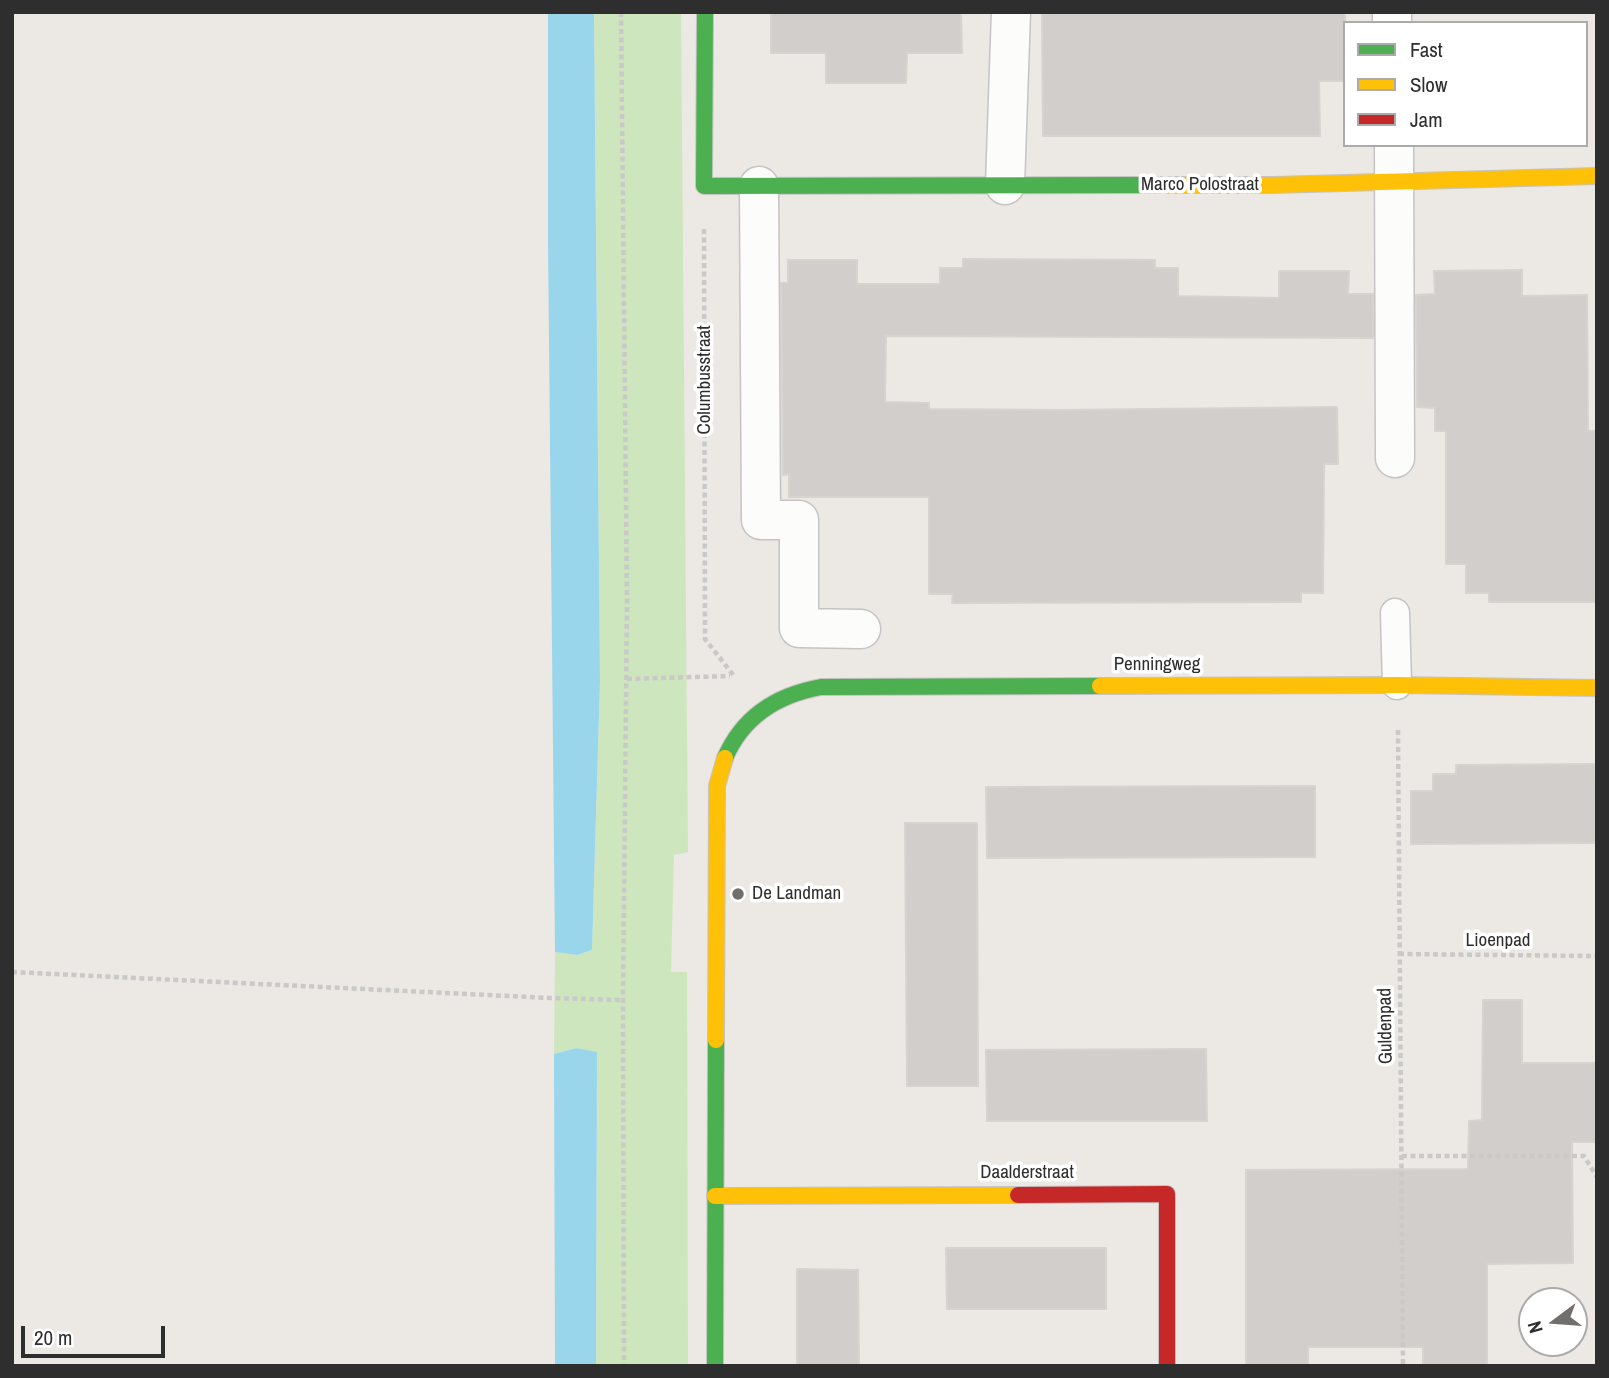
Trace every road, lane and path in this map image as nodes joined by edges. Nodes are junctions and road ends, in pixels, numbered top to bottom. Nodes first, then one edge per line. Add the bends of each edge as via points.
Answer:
1 (621, 12) edge
2 (705, 12) edge
3 (1011, 12) edge
4 (1394, 147) edge
5 (1597, 176) edge
6 (1395, 183) junction
7 (1005, 185) junction
8 (704, 186) junction
9 (759, 186) junction
10 (1395, 458) dead end
11 (1395, 614) dead end
12 (861, 629) dead end
13 (734, 676) junction
14 (627, 679) junction
15 (1397, 685) junction
16 (1597, 688) edge
17 (735, 737) junction
18 (1399, 954) junction
19 (1597, 956) edge
20 (12, 972) edge
21 (623, 1000) junction
22 (1402, 1156) junction
23 (1597, 1177) edge
24 (715, 1196) junction
25 (624, 1366) edge
26 (715, 1366) edge
27 (1167, 1366) edge
28 (1403, 1366) edge

1 - 14 path
2 - 8 street
3 - 7 street
4 - 6 street
5 - 6 street, Marco Polostraat
6 - 7 street, Marco Polostraat
6 - 10 street
7 - 9 street, Marco Polostraat
8 - 9 street, Marco Polostraat
8 - 13 path, Columbusstraat via 705,639
9 - 12 street via 761,520 799,520 799,628
11 - 15 lane
13 - 14 path
13 - 17 path
14 - 21 path
15 - 16 street, Penningweg
15 - 17 street, Penningweg via 821,687 779,698 750,718
15 - 18 path, Guldenpad
17 - 24 street via 722,762 717,786
18 - 19 path, Lioenpad
18 - 22 path, Guldenpad
20 - 21 path
21 - 25 path
22 - 23 path via 1584,1156
22 - 28 path, Guldenpad
24 - 26 street
24 - 27 street, Daalderstraat via 1167,1194

